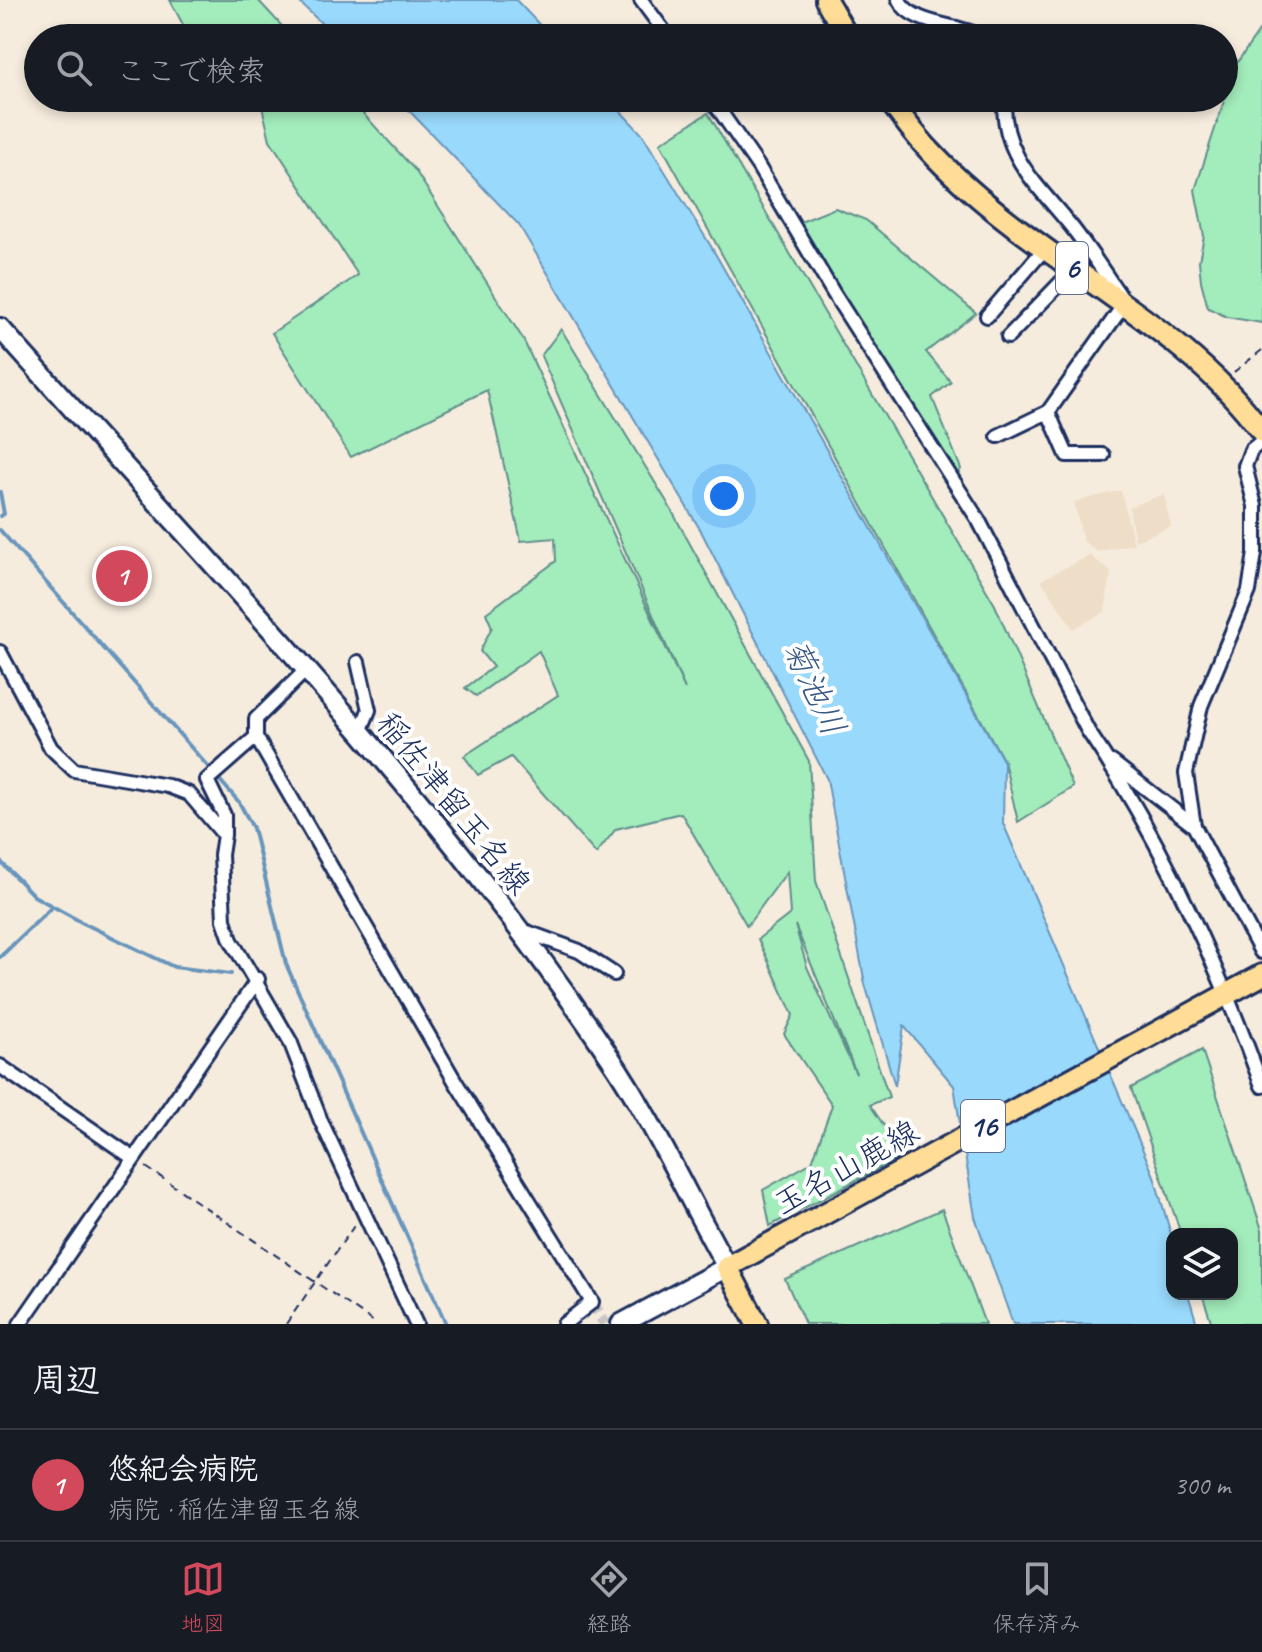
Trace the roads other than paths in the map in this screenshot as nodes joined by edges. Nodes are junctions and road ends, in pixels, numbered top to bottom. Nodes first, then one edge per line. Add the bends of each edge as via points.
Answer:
1 (641, 0) edge
2 (826, 0) edge
3 (899, 0) edge
4 (659, 24) edge
5 (840, 24) edge
6 (952, 24) edge
7 (721, 112) edge
8 (898, 112) edge
9 (1003, 112) edge
10 (1046, 247) junction
11 (1074, 269) junction
12 (1125, 303) junction
13 (987, 316) dead end
14 (0, 328) edge
15 (1008, 337) dead end
16 (1048, 412) junction
17 (1262, 432) edge
18 (998, 436) dead end
19 (1262, 441) edge
20 (1103, 455) dead end
21 (0, 652) edge
22 (358, 662) dead end
23 (305, 671) junction
24 (360, 732) junction
25 (256, 737) junction
26 (1106, 758) junction
27 (1194, 826) junction
28 (224, 835) junction
29 (516, 928) junction
30 (1261, 952) edge
31 (614, 974) dead end
32 (1262, 975) edge
33 (258, 979) junction
34 (1222, 996) junction
35 (0, 1066) edge
36 (1262, 1086) edge
37 (133, 1158) junction
38 (727, 1267) junction
39 (20, 1324) edge
40 (416, 1324) edge
41 (564, 1324) edge
42 (621, 1324) edge
43 (757, 1324) edge

1 - 4 street
2 - 5 main road
3 - 6 street via 920,18
7 - 26 street via 979,521
8 - 10 main road, 6 via 929,151
9 - 12 street, 6 via 1003,124 1020,165 1073,228
10 - 11 main road, 6
10 - 13 street
11 - 12 main road, 6
11 - 15 street
12 - 16 street
12 - 17 main road, 6 via 1224,387
14 - 23 main road, 稲佐津留玉名線
16 - 18 street
16 - 20 street via 1067,455
19 - 27 street via 1251,450 1245,466 1255,506 1249,591 1192,737 1186,773
21 - 28 street via 51,748 74,770 189,794
22 - 24 street via 369,710
23 - 24 main road, 稲佐津留玉名線
23 - 25 street via 256,719
24 - 29 main road, 稲佐津留玉名線
25 - 28 street via 207,780 224,815
25 - 41 street via 455,1081 592,1302
26 - 27 street
26 - 34 street via 1199,929
27 - 30 street
28 - 33 street via 224,920
29 - 31 street via 579,951
29 - 38 main road, 稲佐津留玉名線 via 611,1057
32 - 34 main road, 玉名山鹿線 / 16
33 - 37 street
33 - 40 street
34 - 36 street
34 - 38 main road, 玉名山鹿線 / 16
35 - 37 street
37 - 39 street
38 - 42 main road
38 - 43 main road

